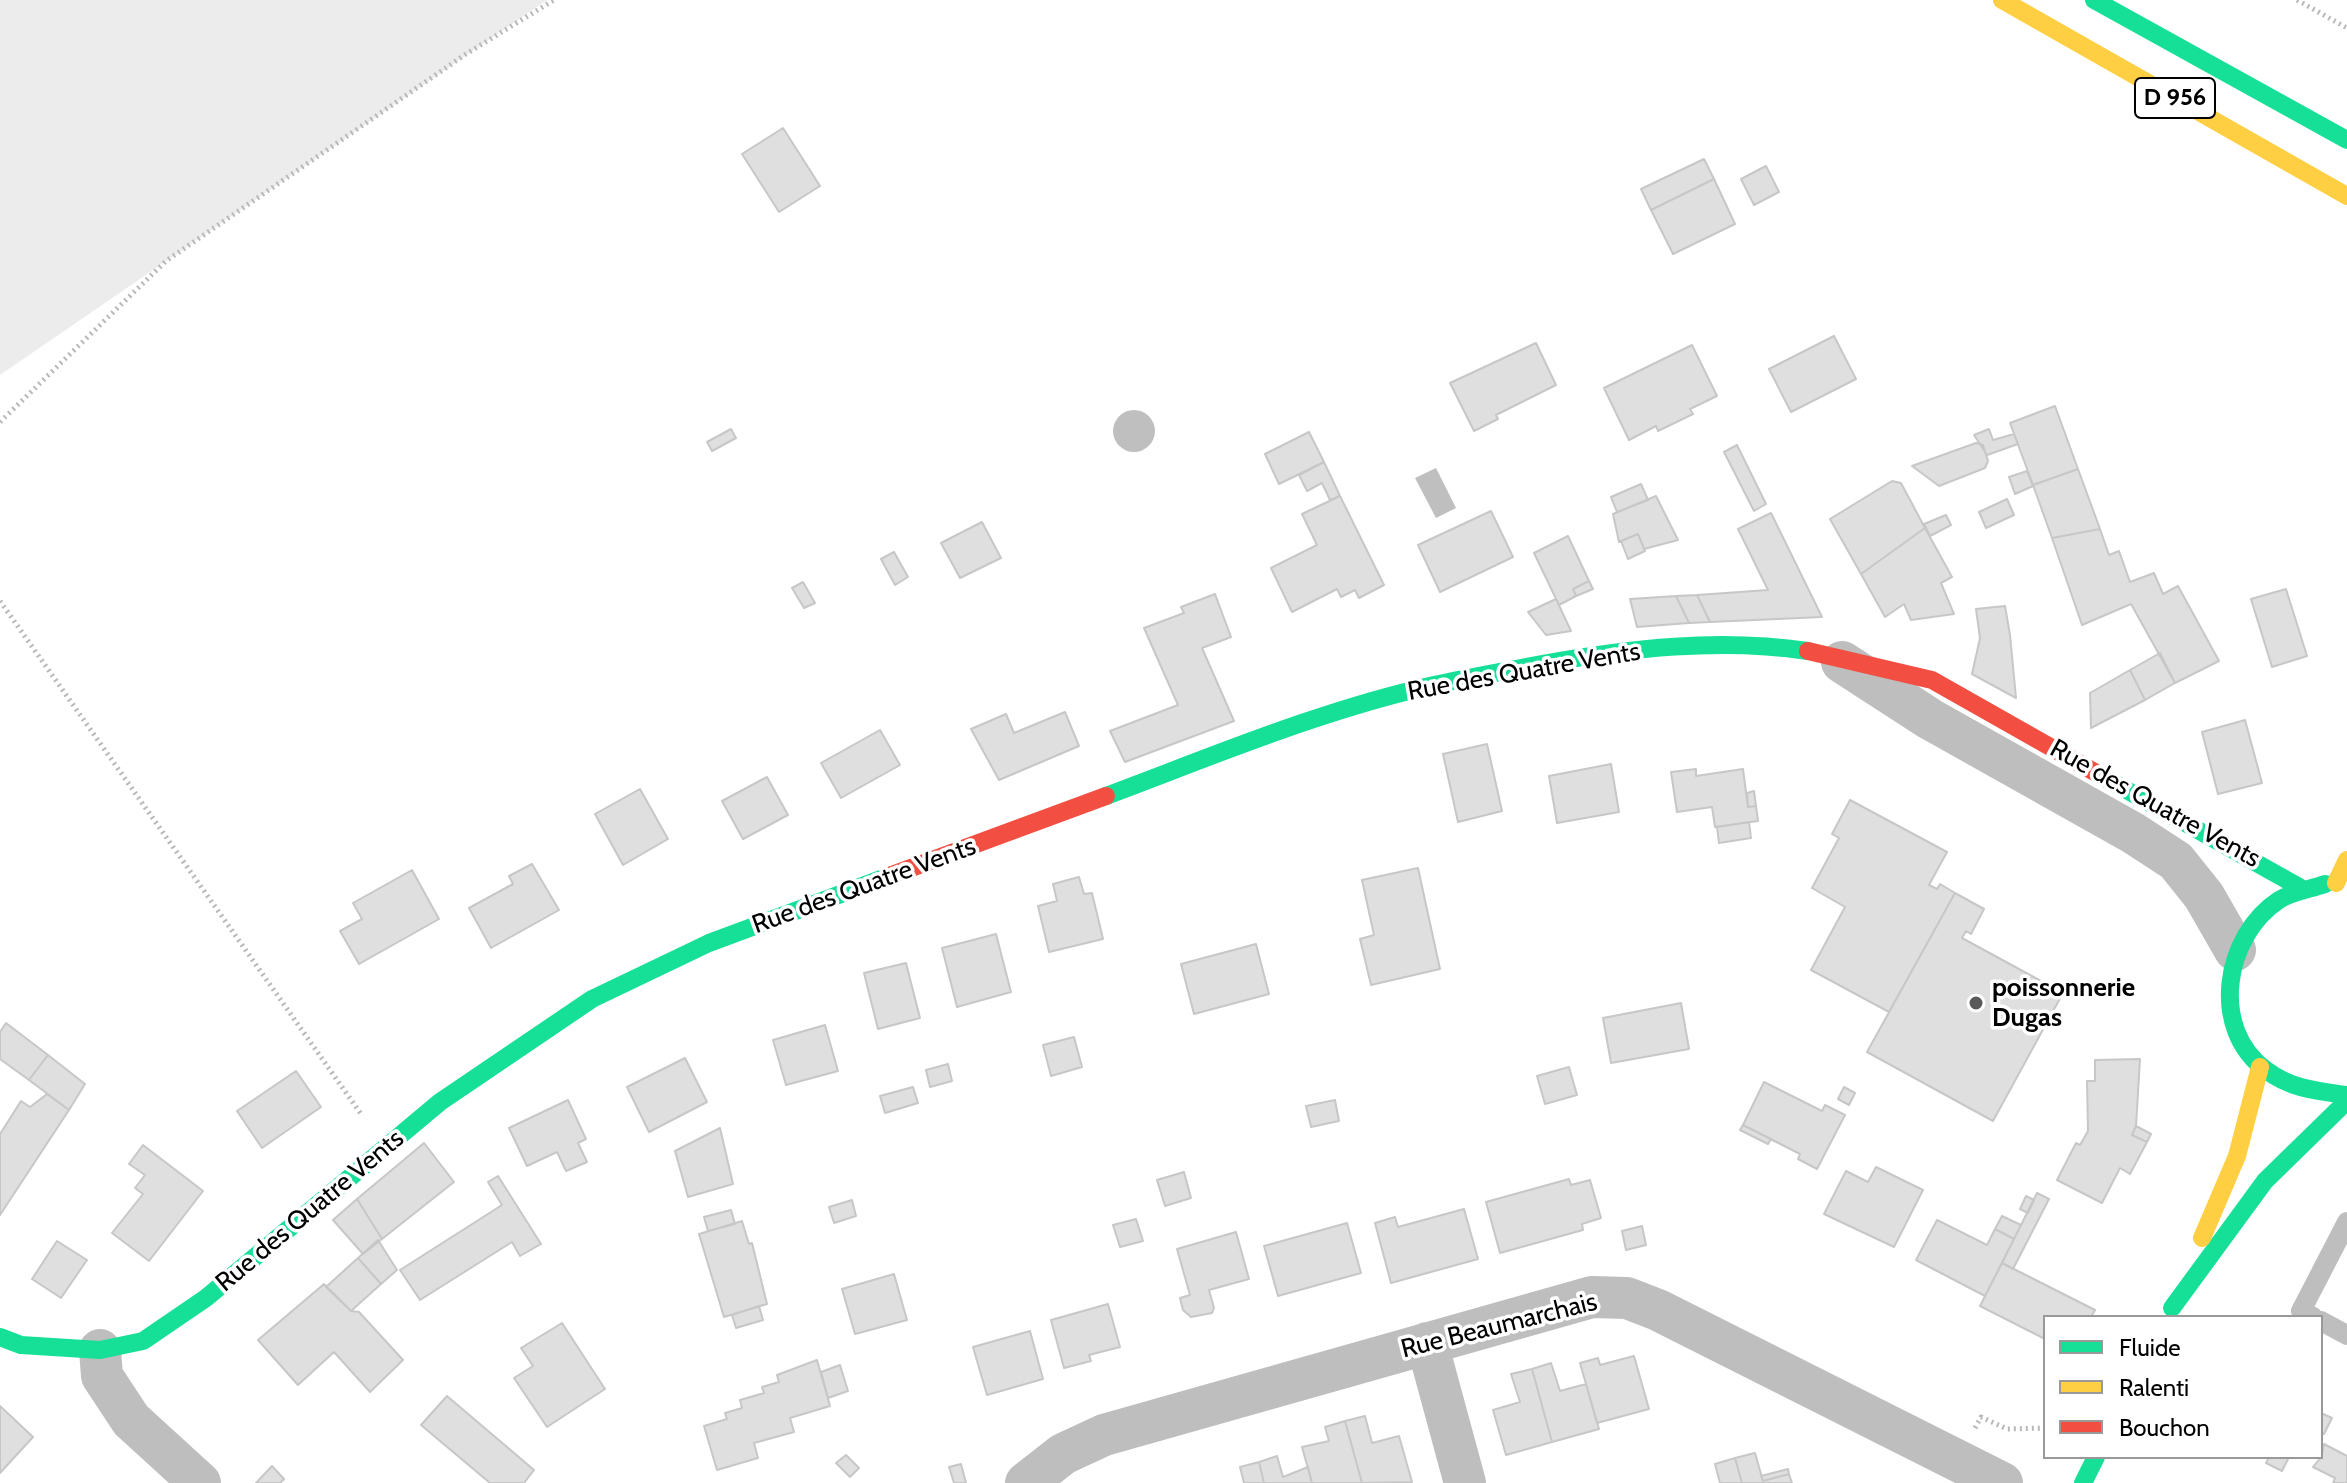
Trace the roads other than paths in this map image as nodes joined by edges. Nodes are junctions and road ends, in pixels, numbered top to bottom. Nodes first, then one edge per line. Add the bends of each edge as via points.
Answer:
1 (2002, 0) edge
2 (2094, 0) edge
3 (2347, 140) edge
4 (2347, 196) edge
5 (1831, 655) junction
6 (2347, 860) edge
7 (2341, 883) edge
8 (2301, 888) junction
9 (2235, 950) junction
10 (2260, 1067) junction
11 (2347, 1098) edge
12 (2347, 1222) edge
13 (2170, 1312) edge
14 (2309, 1315) edge
15 (2323, 1322) edge
16 (2347, 1335) edge
17 (0, 1337) edge
18 (1427, 1343) junction
19 (100, 1350) junction
20 (2095, 1459) edge
21 (200, 1483) edge
22 (1026, 1483) edge
23 (1465, 1483) edge
24 (2002, 1483) edge
25 (2083, 1483) edge

1 - 4 main road, D 956
2 - 3 main road, D 956
5 - 8 main road, Rue des Quatre Vents via 1932,680
5 - 9 street, Rue des Quatre Vents via 1930,719 2176,861
5 - 19 main road, Rue des Quatre Vents via 1765,645 1688,645 1587,656 1432,685 1275,733 709,943 592,999 440,1102 206,1298 143,1341
6 - 7 main road
7 - 8 main road
8 - 9 main road via 2273,901
9 - 10 main road via 2228,980 2230,1012 2240,1041
10 - 11 main road via 2290,1087
10 - 13 main road via 2237,1156
11 - 13 main road via 2265,1181
12 - 14 lane via 2301,1311
15 - 16 lane
17 - 19 main road, Rue des Quatre Vents via 21,1345
18 - 22 street, Rue Beaumarchais via 1104,1435 1063,1454
18 - 23 street
18 - 24 street, Rue Beaumarchais via 1592,1297 1627,1298
19 - 21 street via 102,1376 131,1420
20 - 25 main road

